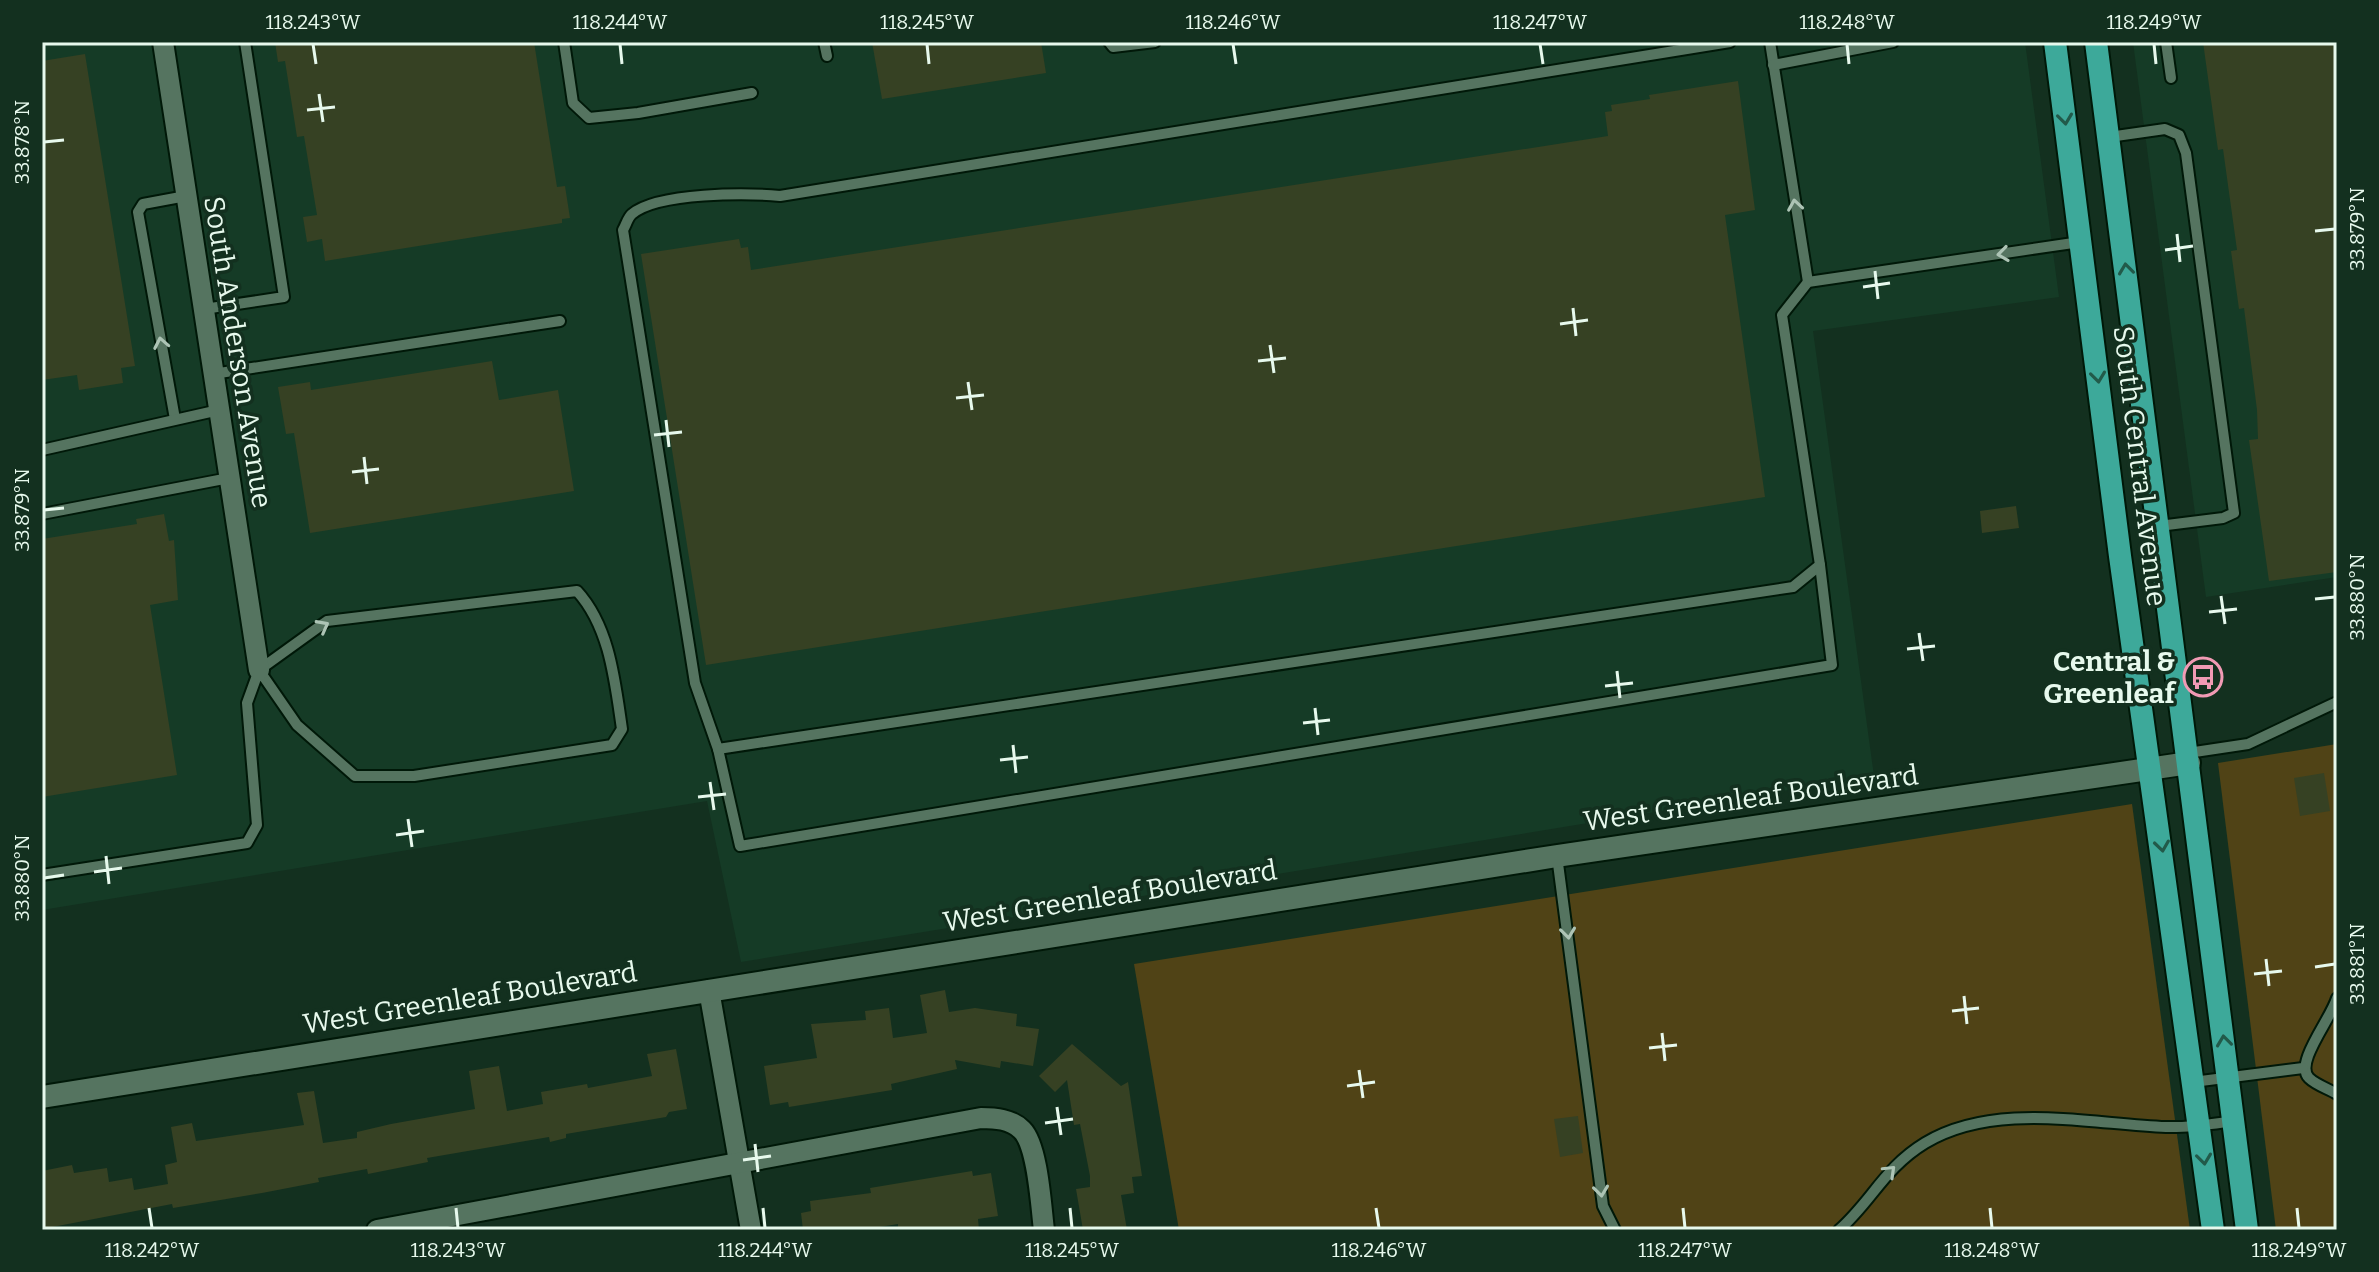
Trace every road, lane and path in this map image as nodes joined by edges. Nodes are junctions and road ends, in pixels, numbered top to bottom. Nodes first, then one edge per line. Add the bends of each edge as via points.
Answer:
1 (163, 42) edge
2 (245, 42) edge
3 (564, 42) edge
4 (824, 42) edge
5 (1109, 42) edge
6 (1155, 42) edge
7 (1730, 42) edge
8 (1770, 42) edge
9 (1893, 42) edge
10 (2055, 42) edge
11 (2096, 42) edge
12 (2166, 42) edge
13 (827, 56) dead end
14 (1773, 65) junction
15 (2171, 78) dead end
16 (752, 93) dead end
17 (2109, 137) junction
18 (186, 196) junction
19 (2080, 242) junction
20 (1808, 282) junction
21 (204, 309) junction
22 (560, 321) dead end
23 (213, 374) junction
24 (219, 410) junction
25 (175, 419) junction
26 (42, 450) edge
27 (229, 478) junction
28 (42, 514) edge
29 (2159, 526) junction
30 (1820, 565) junction
31 (259, 670) junction
32 (2337, 702) edge
33 (718, 749) junction
34 (2189, 758) junction
35 (2151, 768) junction
36 (1557, 856) junction
37 (42, 875) edge
38 (709, 990) junction
39 (2337, 998) edge
40 (2303, 1068) junction
41 (2228, 1077) junction
42 (2193, 1082) junction
43 (2337, 1094) edge
44 (42, 1097) edge
45 (2234, 1121) junction
46 (2199, 1125) junction
47 (739, 1162) junction
48 (480, 1221) edge
49 (377, 1230) edge
50 (751, 1230) edge
51 (1044, 1230) edge
52 (1615, 1230) edge
53 (1839, 1230) edge
54 (2213, 1230) edge
55 (2247, 1230) edge

1 - 18 street, South Anderson Avenue
2 - 21 lane via 284,297
3 - 16 lane via 573,103 589,118
4 - 13 lane
5 - 6 lane via 1113,47
7 - 33 lane via 780,196 738,192 654,203 631,214 623,230 692,667
8 - 14 lane
9 - 14 lane
10 -> 19 main road, South Central Avenue
11 - 17 main road, South Central Avenue
12 - 15 lane
20 -> 14 lane
29 -> 17 main road, South Central Avenue
17 - 29 lane via 2165,129 2179,135 2186,153 2234,513
18 - 21 street, South Anderson Avenue
25 -> 18 lane via 138,212 143,204
19 -> 20 lane
19 -> 35 main road, South Central Avenue
20 - 30 lane via 1782,315
21 - 23 street, South Anderson Avenue
22 - 23 lane
23 - 24 street, South Anderson Avenue
24 - 25 lane
24 - 27 street, South Anderson Avenue
25 - 26 lane
27 - 28 lane
27 - 31 street, South Anderson Avenue
29 - 34 main road, South Central Avenue
30 - 33 lane via 1793,587
30 - 33 lane via 1832,665 740,846
31 -> 31 lane via 327,621 577,591 589,604 611,658 622,729 612,745 414,776 355,776 297,725
31 - 37 lane via 247,703 257,825 247,843
32 - 34 lane via 2248,744
34 - 35 street, West Greenleaf Boulevard
41 -> 34 main road, South Central Avenue
35 - 36 street, West Greenleaf Boulevard
35 -> 42 main road, South Central Avenue
36 - 38 street, West Greenleaf Boulevard
36 -> 52 lane via 1603,1206
38 - 44 street, West Greenleaf Boulevard
38 - 47 street
39 - 40 lane
40 - 41 lane
40 - 43 lane via 2308,1078
41 - 42 lane
41 - 45 main road, South Central Avenue
42 - 46 main road, South Central Avenue
45 - 46 lane
45 - 55 main road, South Central Avenue
53 -> 46 lane via 1889,1169 1926,1143 1968,1124 1991,1120
46 -> 54 main road, South Central Avenue
47 - 48 street
47 - 50 street
47 - 51 street via 981,1118 1003,1119 1024,1131 1033,1154
48 - 49 street

